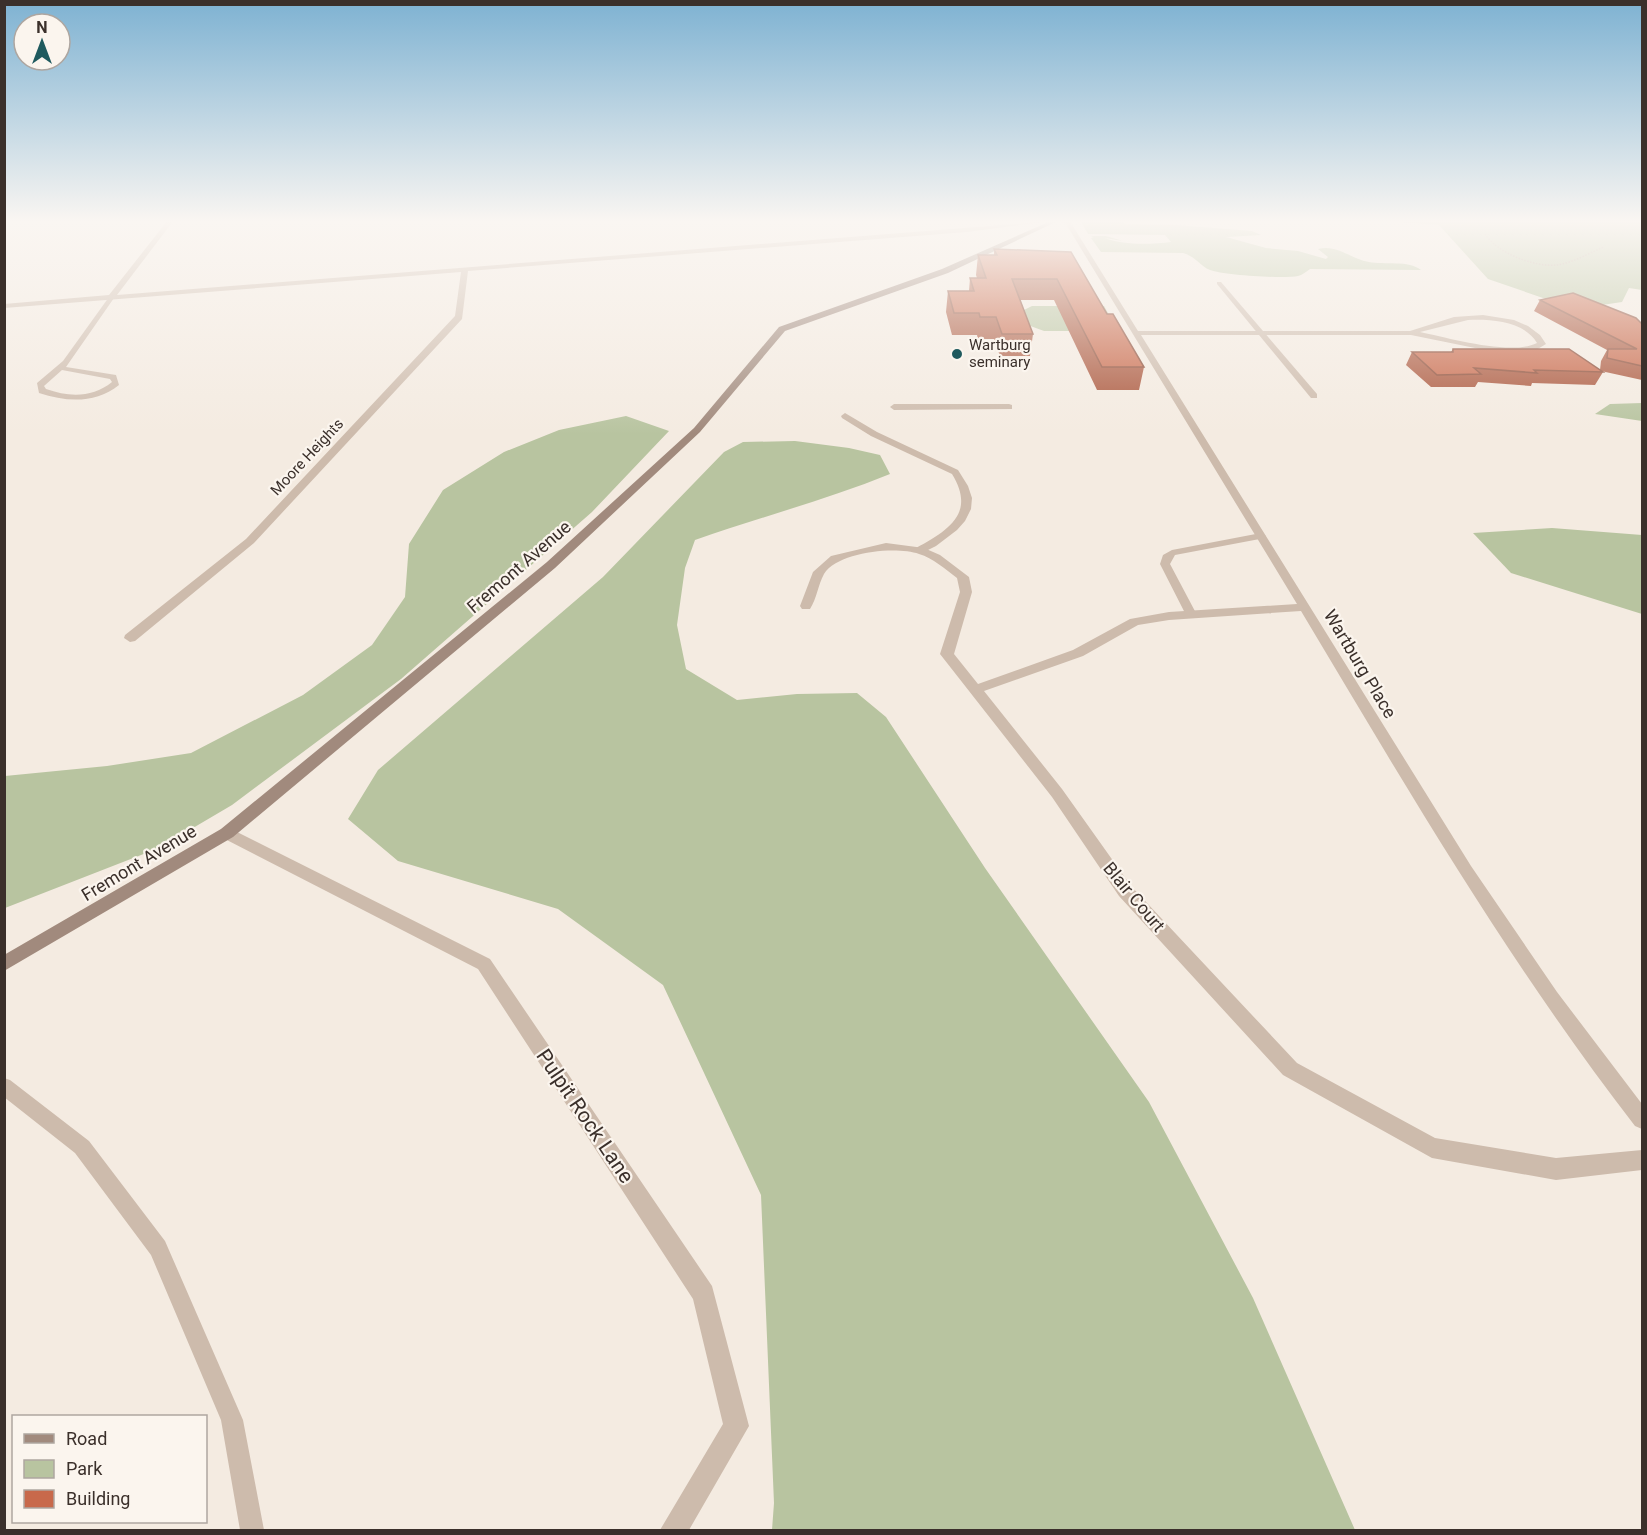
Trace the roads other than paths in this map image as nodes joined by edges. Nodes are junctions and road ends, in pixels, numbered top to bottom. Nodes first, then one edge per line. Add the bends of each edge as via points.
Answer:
1 (116, 292) edge
2 (191, 292) edge
3 (462, 292) edge
4 (889, 292) edge
5 (1109, 292) edge
6 (1226, 292) edge
7 (111, 298) junction
8 (4, 306) edge
9 (1134, 333) junction
10 (1261, 333) junction
11 (1411, 333) junction
12 (61, 368) junction
13 (1314, 396) dead end
14 (894, 407) dead end
15 (1009, 407) dead end
16 (845, 416) dead end
17 (1261, 536) junction
18 (920, 550) junction
19 (806, 606) dead end
20 (1306, 608) junction
21 (1191, 615) junction
22 (130, 638) dead end
23 (974, 690) junction
24 (226, 832) junction
25 (4, 964) edge
26 (4, 1086) edge
27 (1642, 1119) edge
28 (1642, 1160) edge
29 (252, 1530) edge
30 (674, 1530) edge

1 - 7 street
2 - 7 street
3 - 22 street, Moore Heights via 459,316 250,541
4 - 24 main road, Fremont Avenue via 782,329 697,430 552,565
5 - 9 street, Wartburg Place
6 - 10 lane
7 - 8 street
7 - 12 lane
9 - 10 street
9 - 17 street, Wartburg Place
10 - 11 street
10 - 13 lane
11 - 11 street via 1470,317 1488,317 1521,326 1542,344 1534,350 1514,350
12 - 12 lane via 40,385 42,391 71,398 102,393 116,383 113,377
14 - 15 lane
16 - 18 lane via 955,472 962,481 967,492 964,515 954,528
17 - 20 street, Wartburg Place
17 - 21 lane via 1167,556 1165,564
18 - 19 street via 886,546 835,558 819,572
18 - 23 street, Blair Court via 963,577 966,592 946,654
20 - 21 street
20 - 27 street, Wartburg Place via 1532,974
21 - 23 street via 1134,622 1078,653
23 - 28 street, Blair Court via 1057,792 1125,891 1290,1069 1432,1148 1556,1169
24 - 25 main road, Fremont Avenue
24 - 30 street, Pulpit Rock Lane via 484,964 704,1294 736,1426
26 - 29 lane via 82,1147 158,1248 232,1420

